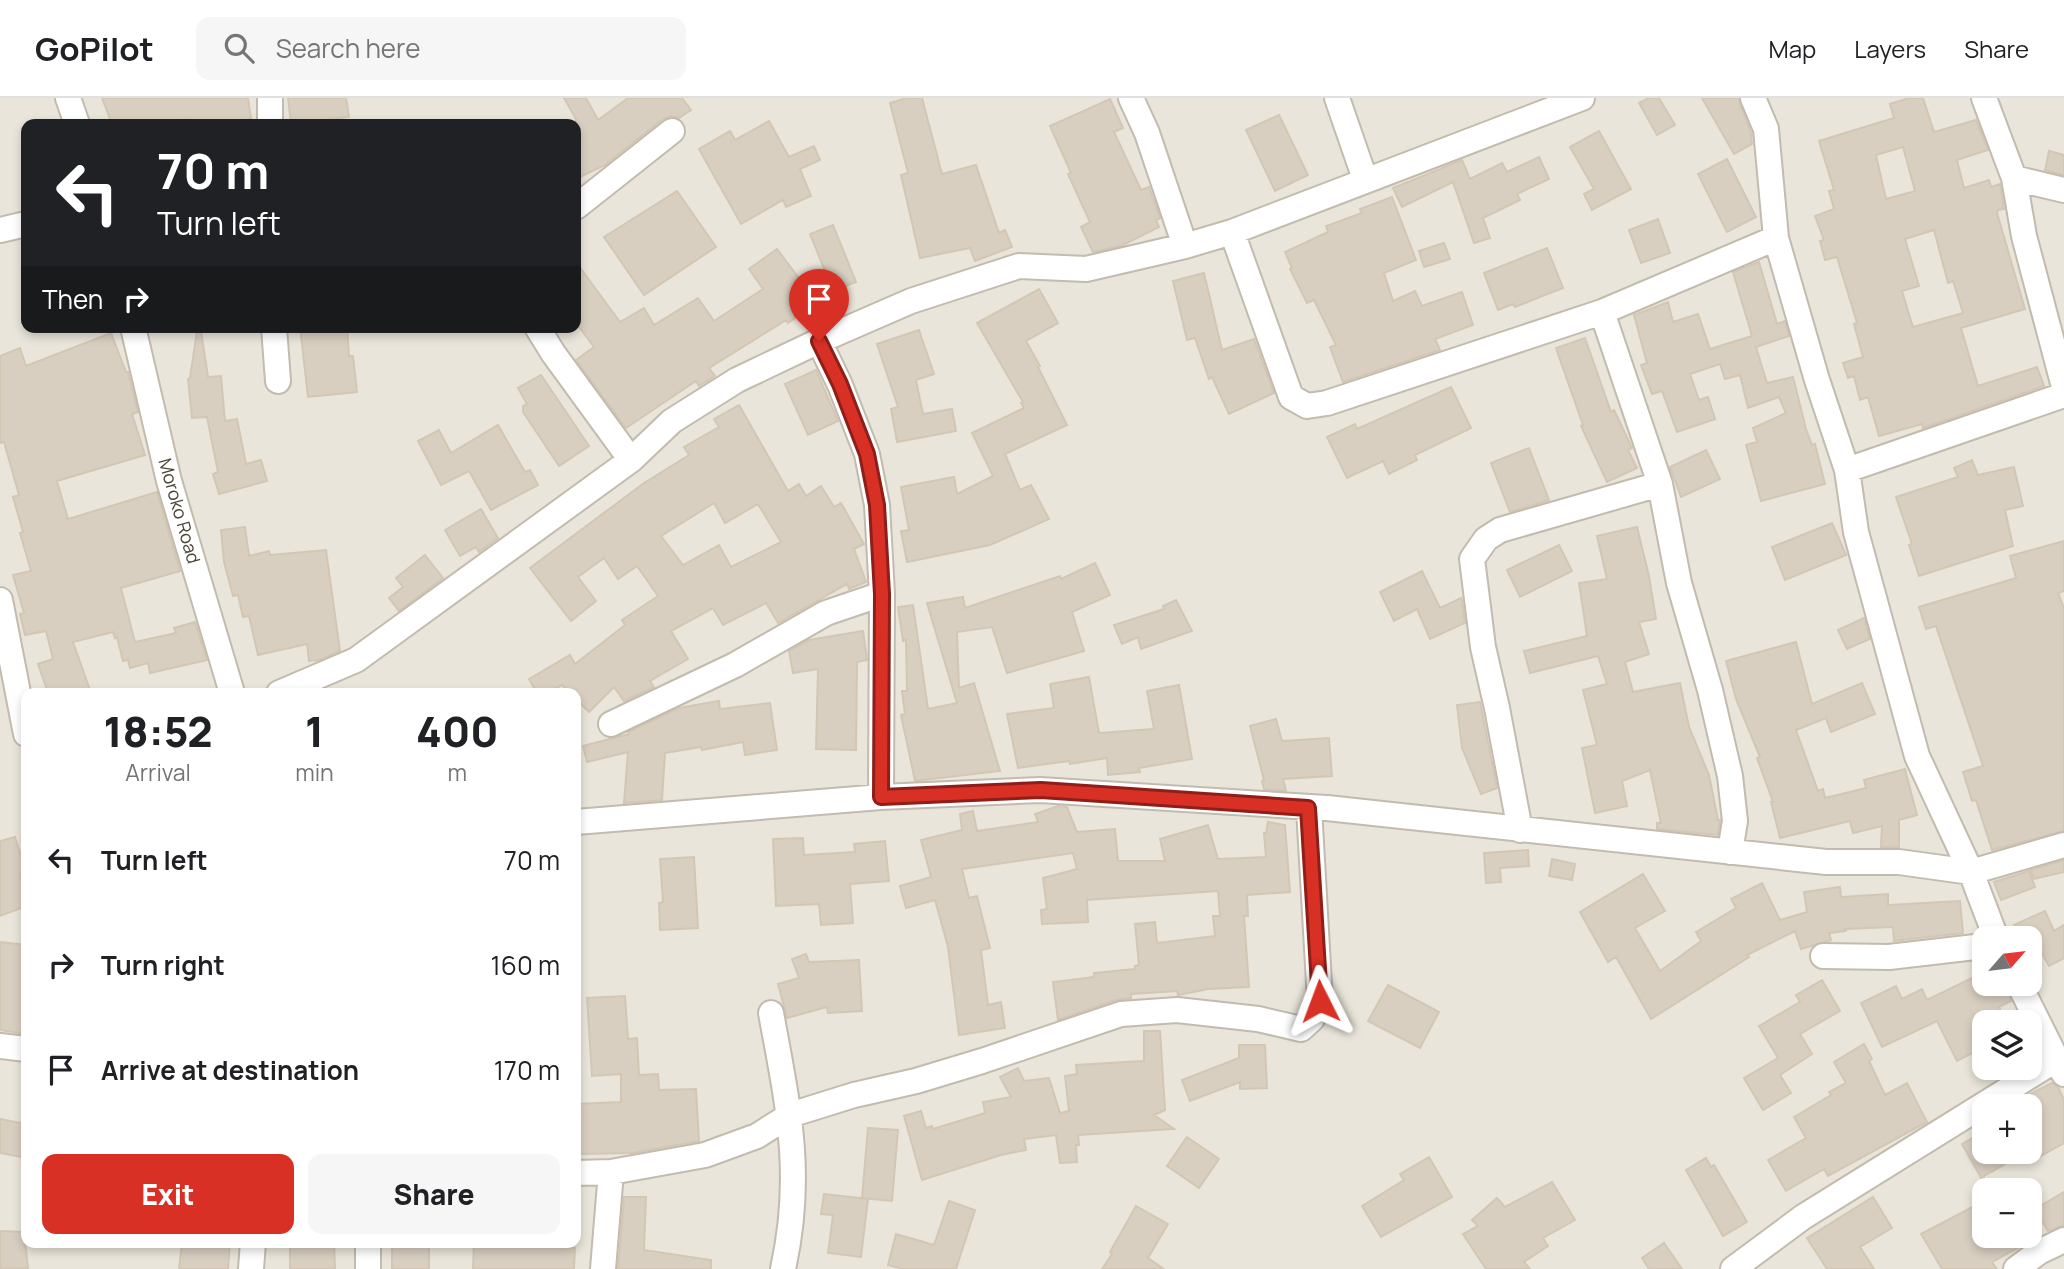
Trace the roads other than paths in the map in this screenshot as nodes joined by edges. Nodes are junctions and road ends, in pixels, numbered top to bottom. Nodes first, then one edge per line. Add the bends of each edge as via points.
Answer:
1 (68, 98) edge
2 (270, 98) edge
3 (1131, 98) edge
4 (1337, 98) edge
5 (1581, 98) edge
6 (1754, 98) edge
7 (1984, 98) edge
8 (75, 119) edge
9 (270, 119) edge
10 (672, 131) dead end
11 (2014, 178) junction
12 (1365, 180) junction
13 (2064, 190) edge
14 (581, 203) edge
15 (21, 226) edge
16 (0, 230) edge
17 (1232, 232) junction
18 (1776, 238) junction
19 (1185, 246) junction
20 (1602, 312) junction
21 (134, 333) edge
22 (274, 333) edge
23 (541, 333) edge
24 (819, 341) junction
25 (278, 381) dead end
26 (2064, 387) edge
27 (2064, 395) edge
28 (631, 460) junction
29 (1847, 470) junction
30 (1660, 484) junction
31 (882, 594) junction
32 (0, 600) edge
33 (231, 688) edge
34 (291, 688) edge
35 (21, 708) edge
36 (611, 724) dead end
37 (881, 797) junction
38 (1308, 808) junction
39 (581, 821) edge
40 (1520, 830) junction
41 (2064, 845) edge
42 (1730, 852) junction
43 (1970, 872) junction
44 (1991, 926) edge
45 (1972, 947) edge
46 (1823, 956) dead end
47 (2024, 996) edge
48 (771, 1013) dead end
49 (0, 1045) edge
50 (21, 1048) edge
51 (2061, 1067) edge
52 (790, 1115) junction
53 (611, 1172) junction
54 (581, 1173) edge
55 (2064, 1240) edge
56 (253, 1248) edge
57 (368, 1248) edge
58 (251, 1269) edge
59 (368, 1269) edge
60 (603, 1269) edge
61 (783, 1269) edge
62 (1733, 1269) edge
63 (2016, 1269) edge

1 - 8 street
2 - 9 street
3 - 19 street
4 - 12 street
5 - 12 street
6 - 18 street via 1766,129
7 - 11 street
10 - 14 street
11 - 13 street
11 - 26 street via 2024,236
12 - 17 street
15 - 16 street
17 - 19 street
17 - 20 street via 1291,397 1307,406
18 - 20 street
18 - 29 street
19 - 24 street via 1086,270 1019,266 911,301
20 - 30 street
21 - 33 street, Moroko Road via 169,481
22 - 25 street
23 - 28 street
24 - 28 street via 737,380 672,421
24 - 31 street via 867,454 877,505
27 - 29 street
28 - 34 street via 356,660
29 - 43 street via 1856,532 1917,756
30 - 40 street via 1500,530 1486,539 1472,559 1483,647
30 - 42 street via 1679,583 1730,776 1735,821
31 - 36 street via 826,613 735,665
31 - 37 street
32 - 35 street
37 - 38 street via 1041,790
37 - 39 street
38 - 40 street
38 - 52 street via 1320,1001 1301,1029 1258,1018 1177,1010 1121,1014 982,1061
40 - 42 street
41 - 43 street
42 - 43 street via 1826,862 1899,862
43 - 44 street
45 - 46 street via 1889,957
47 - 51 street
48 - 52 street
49 - 50 street
51 - 62 street via 1803,1217
52 - 53 street via 757,1136 705,1155
52 - 61 street via 795,1170
53 - 54 street
53 - 60 street
55 - 63 street
56 - 58 street
57 - 59 street

